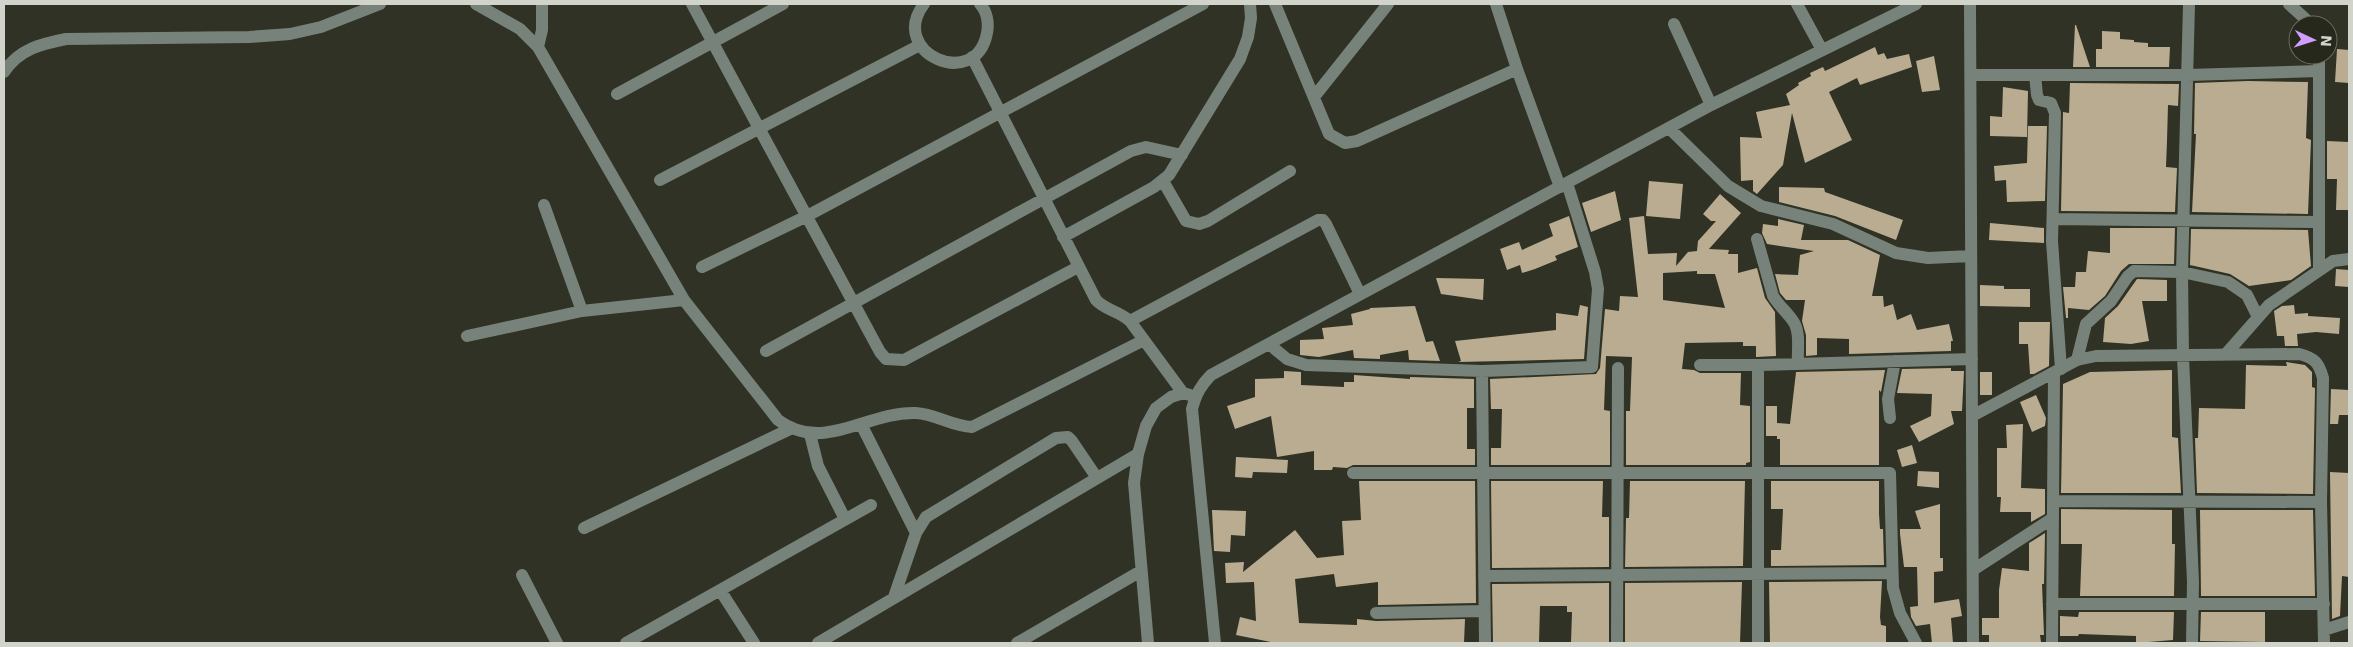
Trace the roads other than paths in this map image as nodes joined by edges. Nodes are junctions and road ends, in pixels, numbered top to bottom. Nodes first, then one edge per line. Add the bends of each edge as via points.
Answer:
1 (357, 4) edge
2 (476, 4) edge
3 (542, 4) edge
4 (692, 4) edge
5 (783, 4) edge
6 (924, 4) edge
7 (983, 4) edge
8 (1203, 4) edge
9 (1250, 4) edge
10 (1262, 4) edge
11 (1275, 4) edge
12 (1388, 4) edge
13 (1496, 4) edge
14 (1796, 4) edge
15 (1916, 4) edge
16 (1970, 4) edge
17 (2289, 4) edge
18 (375, 6) edge
19 (2192, 7) edge
20 (2301, 15) edge
21 (1251, 18) junction
22 (1674, 24) dead end
23 (712, 41) junction
24 (920, 45) junction
25 (538, 47) junction
26 (1822, 50) junction
27 (972, 57) junction
28 (2319, 65) edge
29 (1517, 69) junction
30 (2319, 71) junction
31 (4, 72) edge
32 (2036, 75) junction
33 (2188, 75) junction
34 (1970, 76) junction
35 (617, 94) dead end
36 (1314, 97) junction
37 (1711, 106) junction
38 (1000, 112) junction
39 (760, 128) junction
40 (1669, 128) junction
41 (1182, 155) junction
42 (1290, 171) dead end
43 (660, 180) dead end
44 (1163, 181) junction
45 (1563, 185) junction
46 (1044, 198) junction
47 (544, 205) dead end
48 (807, 216) junction
49 (2052, 219) junction
50 (2183, 221) junction
51 (2318, 222) junction
52 (1063, 237) junction
53 (1757, 239) dead end
54 (1971, 256) junction
55 (2349, 259) edge
56 (702, 267) dead end
57 (1078, 267) junction
58 (2319, 270) junction
59 (2182, 272) junction
60 (1360, 294) junction
61 (684, 300) junction
62 (854, 303) junction
63 (582, 311) junction
64 (2258, 317) junction
65 (1130, 321) junction
66 (467, 336) dead end
67 (1144, 340) junction
68 (1269, 344) junction
69 (766, 351) dead end
70 (2225, 355) junction
71 (2183, 356) junction
72 (1972, 359) junction
73 (2077, 360) junction
74 (1895, 361) junction
75 (1798, 364) junction
76 (1700, 365) dead end
77 (1758, 365) junction
78 (1618, 368) dead end
79 (2057, 371) junction
80 (1482, 372) junction
81 (1189, 394) junction
82 (1972, 416) junction
83 (1890, 418) dead end
84 (861, 424) junction
85 (790, 429) junction
86 (810, 434) junction
87 (1138, 454) junction
88 (1353, 473) dead end
89 (1483, 473) junction
90 (1617, 473) junction
91 (1758, 473) junction
92 (1097, 478) junction
93 (2053, 501) junction
94 (2188, 502) junction
95 (2321, 502) junction
96 (870, 505) dead end
97 (2053, 518) junction
98 (845, 519) junction
99 (584, 528) dead end
100 (916, 533) junction
101 (1973, 570) junction
102 (1141, 571) junction
103 (1892, 573) junction
104 (1758, 574) junction
105 (522, 575) dead end
106 (1616, 575) junction
107 (1484, 576) junction
108 (720, 590) junction
109 (894, 597) junction
110 (2052, 604) junction
111 (2193, 604) junction
112 (2324, 604) junction
113 (1484, 611) junction
114 (1376, 614) dead end
115 (2349, 622) edge
116 (841, 630) junction
117 (2324, 630) junction
118 (557, 643) edge
119 (626, 643) edge
120 (754, 643) edge
121 (818, 643) edge
122 (835, 643) edge
123 (1017, 643) edge
124 (1148, 643) edge
125 (1215, 643) edge
126 (1485, 643) edge
127 (1617, 643) edge
128 (1758, 643) edge
129 (1916, 643) edge
130 (1973, 643) edge
131 (2052, 643) edge
132 (2192, 643) edge
133 (2324, 643) edge

1 - 18 street
2 - 25 street via 520,29
3 - 25 street
4 - 23 street
5 - 23 street
6 - 24 street via 916,21
7 - 27 street via 988,27 986,39
8 - 38 street
9 - 21 street
10 - 21 street
11 - 36 street
12 - 36 street
13 - 29 street
14 - 26 street
15 - 26 street
16 - 34 street
17 - 20 street
18 - 31 street via 321,27 290,34 66,39 39,44 18,55
19 - 33 street
21 - 41 street via 1240,59
22 - 37 street
23 - 35 street
23 - 39 street
24 - 27 street via 928,54 949,63
24 - 39 street
25 - 61 street
26 - 37 street
27 - 38 street
28 - 30 street
29 - 36 street via 1357,140 1345,142 1329,134
29 - 45 street
30 - 33 street
30 - 51 street
32 - 33 street
32 - 34 street
32 - 49 street via 2039,100 2051,103 2055,113
33 - 50 street
34 - 54 street
37 - 40 street
38 - 46 street
38 - 48 street
39 - 43 street
39 - 48 street
40 - 45 street
40 - 54 street via 1728,186 1761,206 1833,224 1896,253 1928,258
41 - 44 street
41 - 46 street via 1146,147 1131,151
42 - 44 street via 1200,224 1186,221
44 - 52 street
45 - 60 street
45 - 80 street via 1596,272 1598,290 1592,367
46 - 52 street
46 - 62 street
47 - 63 street
48 - 56 street
48 - 62 street
49 - 50 street
49 - 79 street
50 - 51 street
50 - 59 street
51 - 58 street
52 - 57 street
53 - 75 street via 1774,296 1797,329
54 - 72 street
55 - 58 street via 2333,261
57 - 62 street via 904,360 886,359
57 - 65 street via 1101,306 1122,313
58 - 64 street via 2269,305
59 - 64 street via 2238,287 2247,295
59 - 71 street
59 - 73 street via 2143,270 2128,276 2111,301 2086,324
60 - 65 street via 1326,224 1318,220
60 - 68 street
61 - 63 street
61 - 85 street via 778,420
62 - 69 street
63 - 66 street
64 - 70 street
65 - 67 street
67 - 81 street
67 - 84 street via 972,427 960,427 930,415 915,413
68 - 80 street via 1286,359 1306,365
68 - 81 street via 1211,374
70 - 71 street
70 - 95 street via 2300,354 2312,357 2319,364 2323,378
71 - 73 street via 2111,355
71 - 94 street
72 - 74 street
72 - 82 street
73 - 79 street
74 - 75 street
74 - 83 street via 1888,399
75 - 77 street
76 - 77 street
77 - 91 street
78 - 90 street
79 - 82 street
79 - 93 street
80 - 89 street
81 - 87 street via 1171,397 1156,408 1146,426
81 - 125 street
82 - 101 street
84 - 86 street via 829,433
84 - 100 street
85 - 86 street
85 - 99 street
86 - 98 street via 818,466
87 - 92 street
87 - 102 street via 1134,483
88 - 89 street
89 - 90 street
89 - 107 street
90 - 91 street
90 - 106 street
91 - 103 street via 1890,473
91 - 104 street
92 - 100 street via 1072,441 1061,437 926,518
92 - 109 street
93 - 94 street
93 - 97 street
94 - 95 street
94 - 111 street
95 - 112 street
96 - 98 street
97 - 101 street
97 - 110 street
98 - 108 street
100 - 109 street
101 - 130 street
102 - 123 street
102 - 124 street
103 - 104 street
103 - 129 street via 1896,602
104 - 106 street
104 - 128 street
105 - 118 street
106 - 107 street
106 - 127 street
107 - 113 street
108 - 119 street
108 - 120 street
109 - 116 street
110 - 111 street
110 - 131 street
111 - 112 street
111 - 132 street
112 - 117 street
113 - 114 street
113 - 126 street
115 - 117 street
116 - 121 street
116 - 122 street
117 - 133 street

